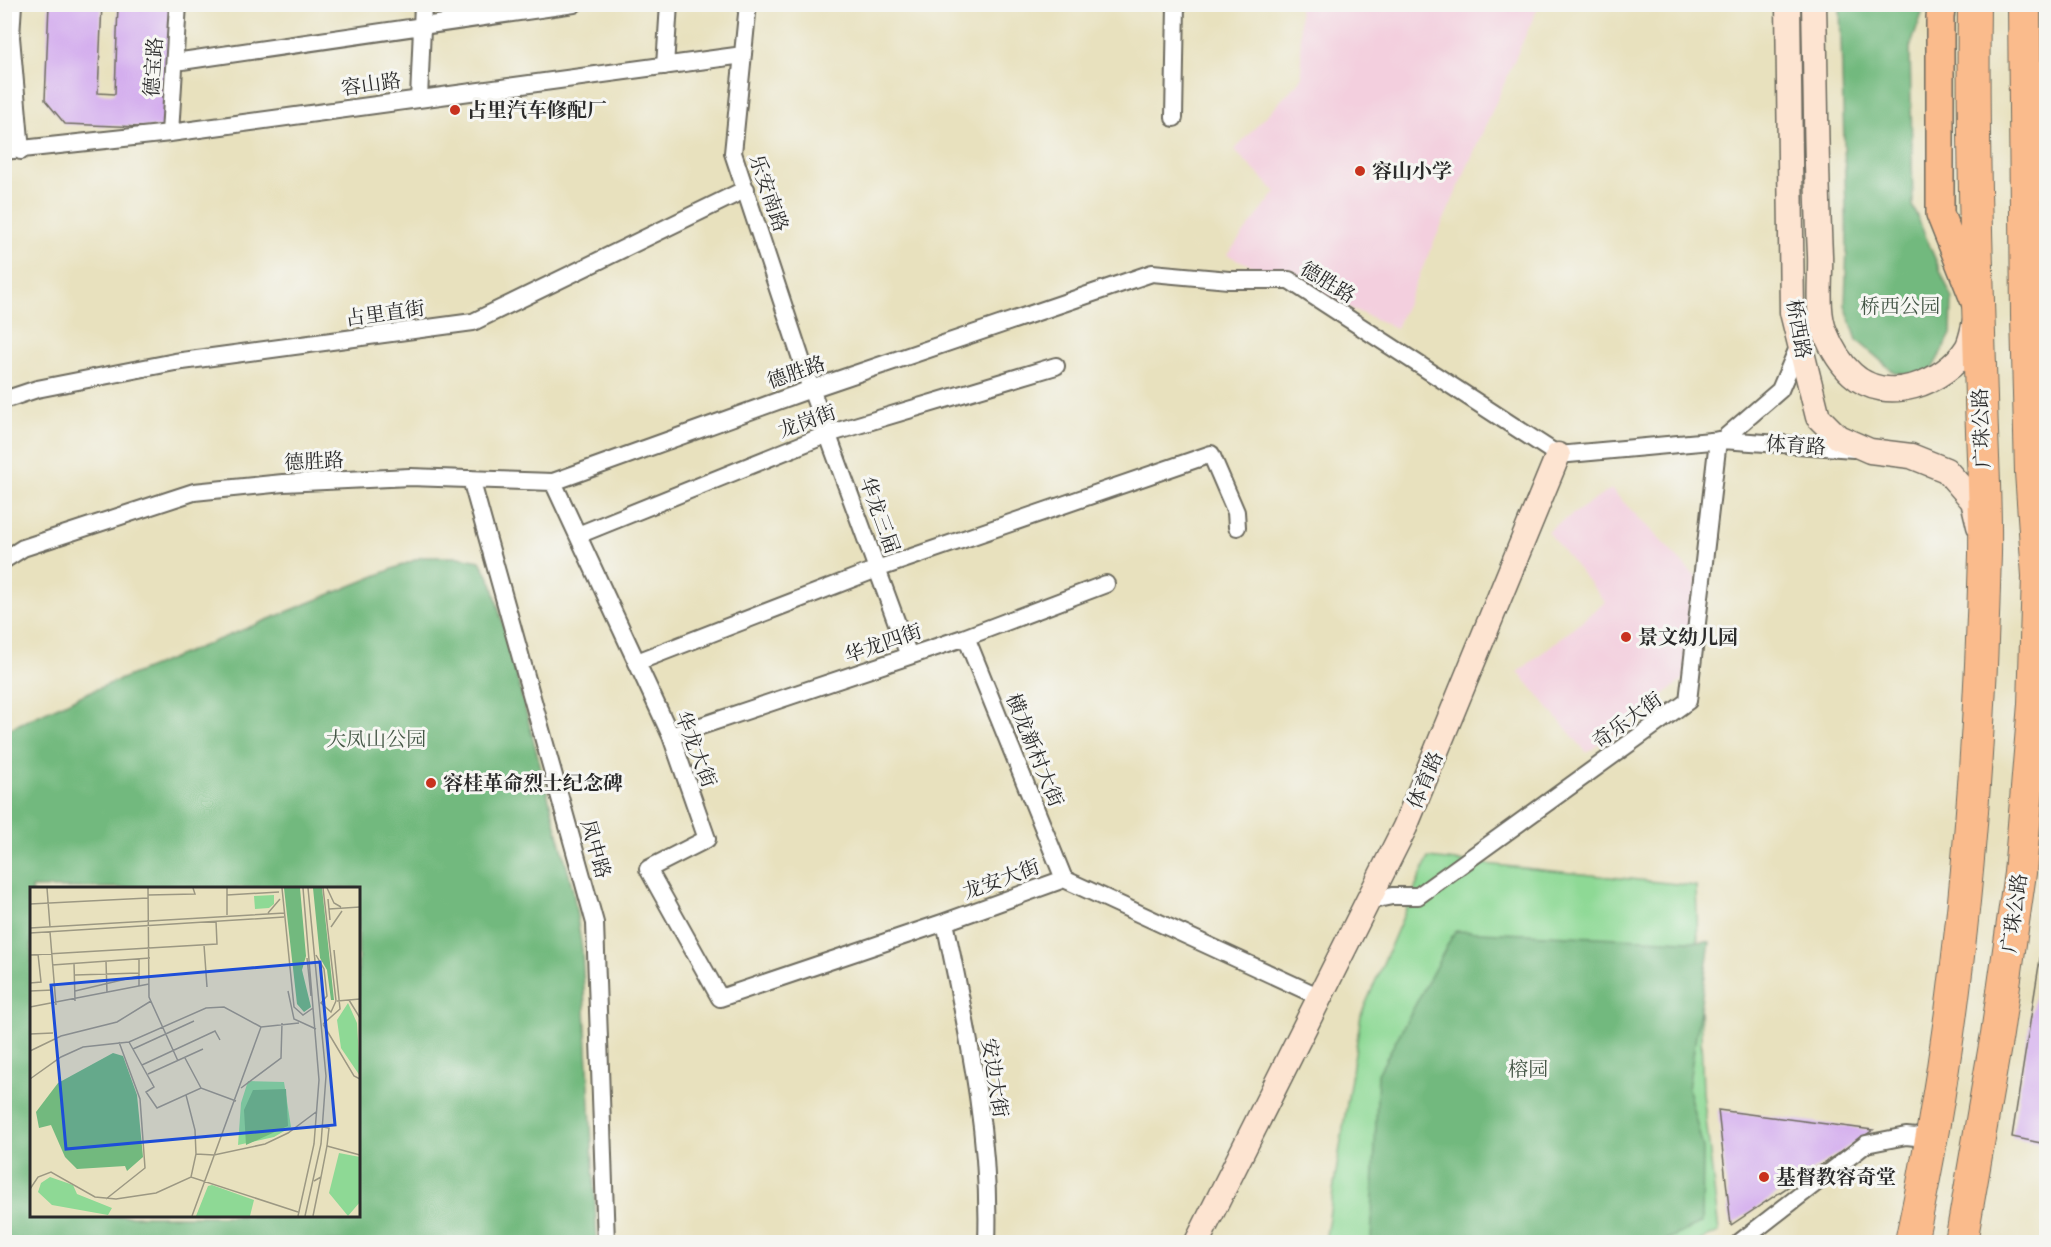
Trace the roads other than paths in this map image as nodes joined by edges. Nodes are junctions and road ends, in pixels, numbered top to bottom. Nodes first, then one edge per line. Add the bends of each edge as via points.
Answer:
1 (13, 4) edge
2 (178, 4) edge
3 (423, 4) edge
4 (574, 4) edge
5 (669, 4) edge
6 (748, 4) edge
7 (1176, 4) edge
8 (1788, 4) edge
9 (1814, 4) edge
10 (1942, 4) edge
11 (1974, 4) edge
12 (2024, 4) edge
13 (8, 37) edge
14 (743, 55) junction
15 (175, 62) junction
16 (665, 66) junction
17 (419, 99) junction
18 (1174, 118) dead end
19 (170, 133) junction
20 (13, 151) edge
21 (746, 189) junction
22 (2036, 306) edge
23 (1978, 310) junction
24 (1800, 343) junction
25 (2046, 343) edge
26 (1056, 366) dead end
27 (811, 389) junction
28 (4, 400) edge
29 (828, 434) junction
30 (1720, 440) junction
31 (1870, 451) junction
32 (1558, 455) junction
33 (2041, 475) edge
34 (471, 479) junction
35 (553, 482) junction
36 (1237, 527) dead end
37 (578, 535) junction
38 (1985, 551) junction
39 (4, 560) edge
40 (877, 569) junction
41 (1106, 584) dead end
42 (966, 637) junction
43 (909, 656) junction
44 (637, 662) junction
45 (671, 736) junction
46 (1064, 879) junction
47 (1368, 901) junction
48 (945, 922) junction
49 (1320, 997) junction
50 (720, 998) joint
51 (1932, 1131) junction
52 (606, 1242) edge
53 (987, 1242) edge
54 (1197, 1242) edge
55 (1740, 1242) edge
56 (1911, 1242) edge
57 (1961, 1242) edge

1 - 13 street
2 - 15 street, 德宝路
3 - 17 street
4 - 15 street
5 - 16 street
6 - 14 street, 乐安南路
7 - 18 street
8 - 24 main road, 桥西路 via 1792,312
9 - 23 main road, 桥西路 via 1821,304 1824,330 1837,355 1852,375 1864,382 1886,389 1923,383 1943,371 1967,347
10 - 23 main road via 1940,214
11 - 23 highway, 广珠公路 via 1972,110
12 - 22 highway, 广珠公路
13 - 20 street
14 - 16 street, 容山路
14 - 21 street, 乐安南路 via 733,153
15 - 19 street, 德宝路
16 - 17 street, 容山路
17 - 19 street, 容山路
19 - 20 street, 容山路
21 - 27 street, 乐安南路
21 - 28 street, 占里直街 via 473,322 175,362 37,389
22 - 25 main road
22 - 33 highway, 广珠公路
23 - 38 highway, 广珠公路
24 - 30 street, 体育路 via 1780,390
24 - 31 main road, 桥西路 via 1818,417 1838,437
26 - 29 street, 龙岗街
27 - 29 street, 华龙三届
27 - 32 street, 德胜路 via 1152,273 1229,280 1289,280
27 - 35 street, 德胜路
29 - 37 street, 龙岗街
29 - 40 street, 华龙三届
30 - 31 street, 体育路
30 - 32 street, 体育路
30 - 47 street, 奇乐大街 via 1688,701 1418,896
31 - 38 main road, 桥西路 via 1911,456 1946,470 1973,501
32 - 47 main road, 体育路 via 1432,765
33 - 57 highway, 广珠公路 via 2034,704 2021,861 1997,1034
34 - 35 street, 德胜路
34 - 39 street, 德胜路 via 398,477 194,492 23,548
34 - 52 street, 凤中路 via 595,923
35 - 37 street, 华龙大街
36 - 40 street via 1236,512 1211,454
37 - 44 street, 华龙大街
38 - 51 highway, 广珠公路 via 1964,899
40 - 43 street, 华龙三届
40 - 44 street
41 - 42 street, 华龙四街
42 - 43 street, 华龙四街
42 - 46 street, 横龙新村大街
43 - 45 street, 华龙四街
44 - 45 street, 华龙大街
45 - 50 street, 华龙大街 via 707,839 648,869
46 - 48 street, 龙安大街
46 - 49 street, 龙安大街
47 - 49 main road, 体育路
48 - 50 street, 龙安大街
48 - 53 street, 安边大街 via 978,1086 988,1188
49 - 54 main road, 体育路
51 - 55 street via 1866,1144
51 - 56 highway, 广珠公路

